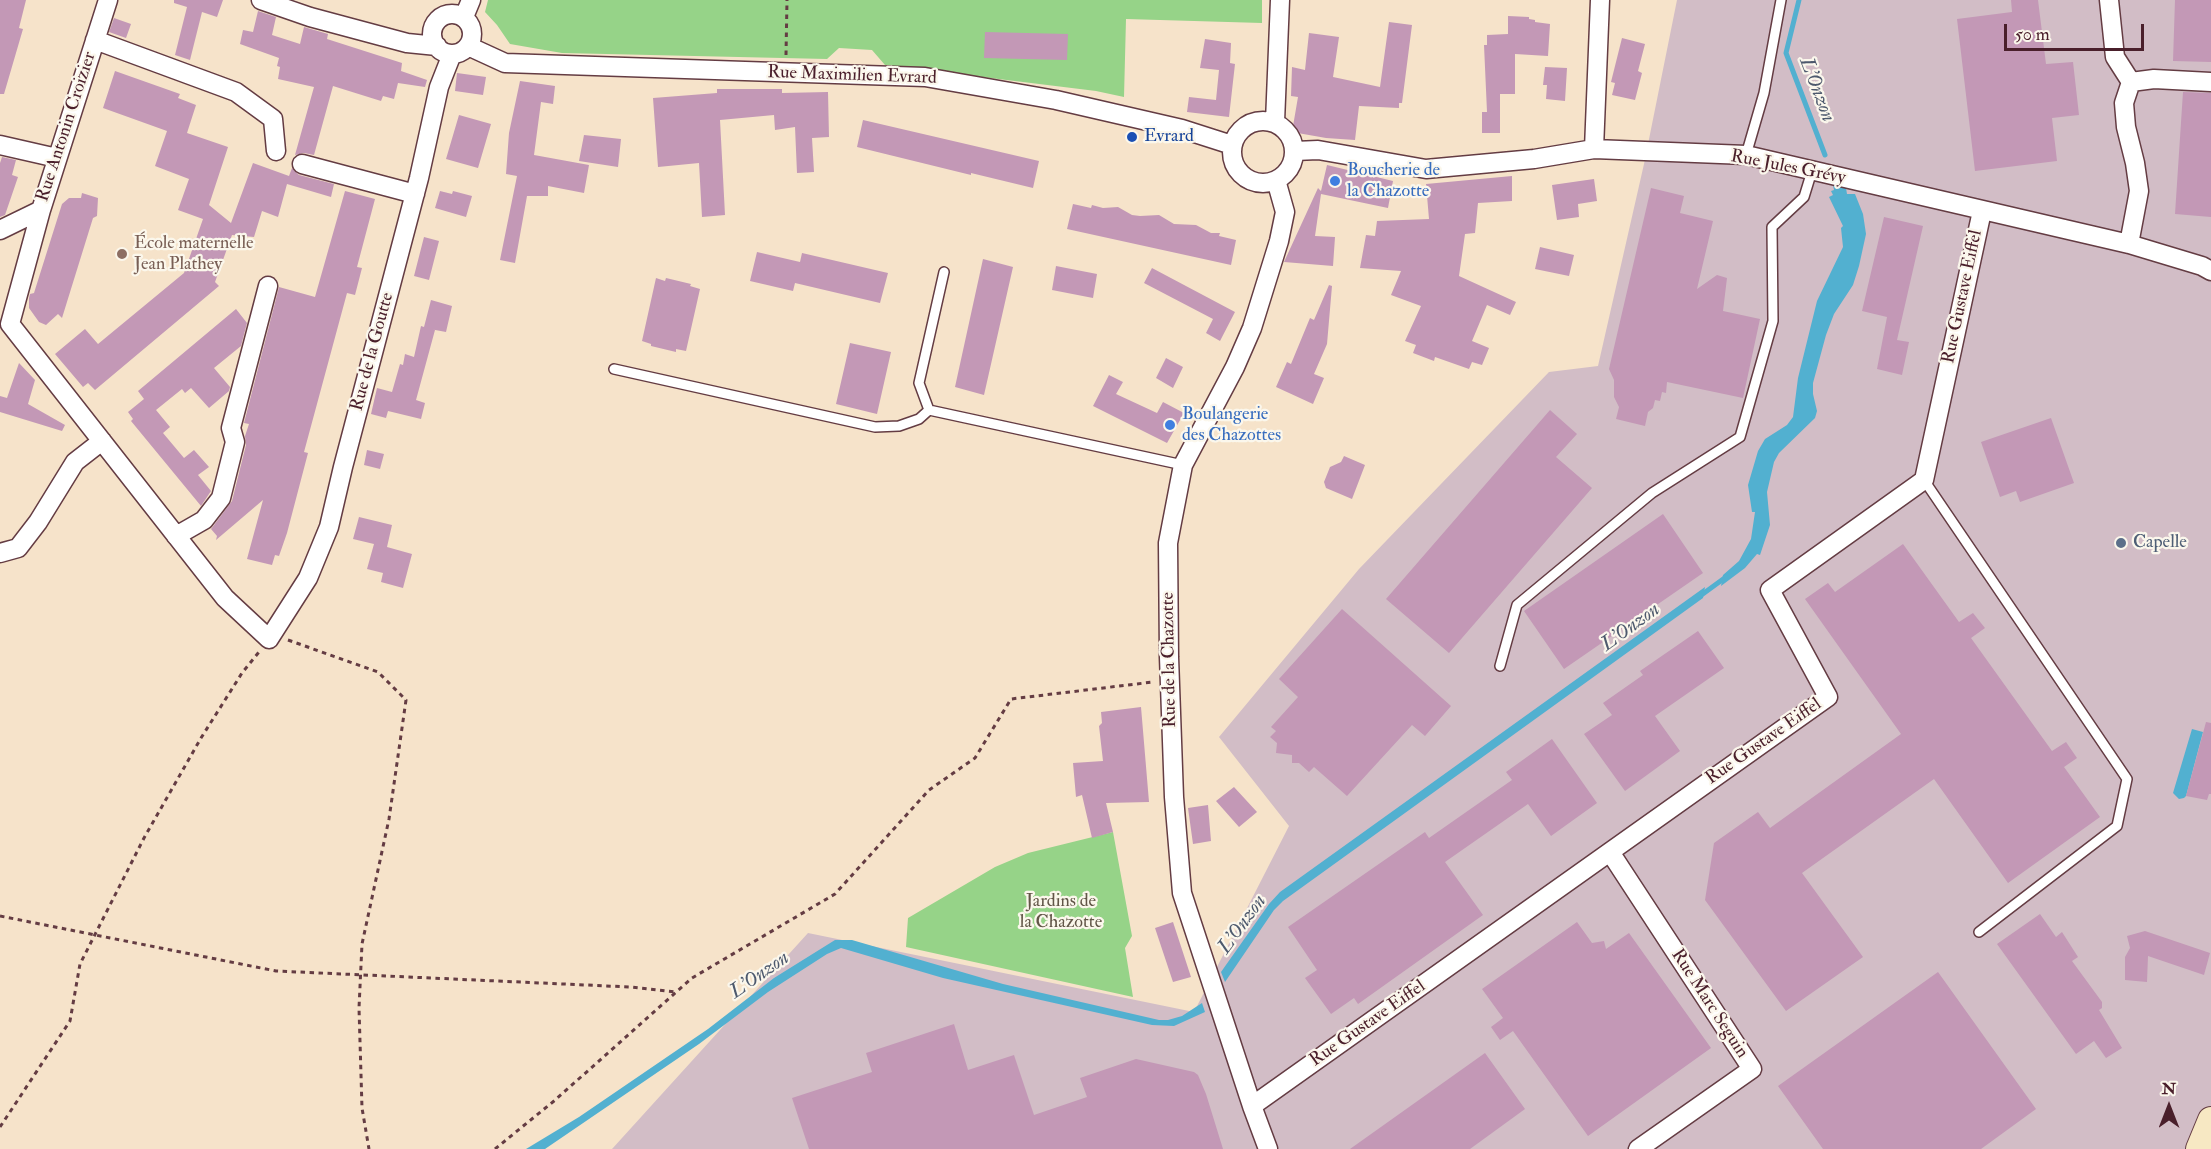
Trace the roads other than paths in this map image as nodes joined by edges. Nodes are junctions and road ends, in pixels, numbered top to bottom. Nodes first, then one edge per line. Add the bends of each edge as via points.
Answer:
1 (108, 0) edge
2 (261, 0) edge
3 (1280, 0) edge
4 (1600, 0) edge
5 (1781, 0) edge
6 (2109, 0) edge
7 (467, 9) edge
8 (95, 40) junction
9 (452, 49) junction
10 (2131, 82) junction
11 (2211, 82) edge
12 (1275, 122) junction
13 (0, 145) edge
14 (1232, 145) junction
15 (1594, 149) junction
16 (1295, 151) junction
17 (276, 152) dead end
18 (1746, 155) junction
19 (57, 158) junction
20 (302, 164) dead end
21 (1812, 171) junction
22 (1276, 180) junction
23 (415, 194) junction
24 (41, 210) junction
25 (1982, 211) junction
26 (0, 230) edge
27 (2129, 244) junction
28 (2208, 268) edge
29 (944, 272) dead end
30 (268, 286) dead end
31 (614, 369) dead end
32 (929, 410) junction
33 (102, 441) junction
34 (1183, 465) junction
35 (1924, 480) junction
36 (176, 536) junction
37 (0, 553) edge
38 (1500, 666) dead end
39 (1610, 852) junction
40 (1979, 932) dead end
41 (1252, 1106) junction
42 (2211, 1120) edge
43 (1268, 1149) edge
44 (1638, 1149) edge
45 (2199, 1149) edge

1 - 8 street, Rue Antonin Croizier
2 - 9 street, Rue Maximilien Evrard via 396,40
3 - 12 street
4 - 15 street
5 - 18 lane via 1764,93
6 - 10 street via 2115,57
7 - 9 street via 473,34
7 - 9 street via 440,17 433,28 432,34
8 - 17 street via 236,92 273,119
8 - 19 street, Rue Antonin Croizier
9 - 14 street, Rue Maximilien Evrard via 506,63 924,77 1056,100 1182,129
9 - 23 street, Rue de la Goutte via 439,87
10 - 11 street
10 - 27 street via 2124,103 2139,191
12 - 14 street via 1253,122 1236,134
12 - 16 street via 1292,139
13 - 19 street
14 - 22 street via 1235,167 1243,176 1253,182
15 - 16 street, Rue Jules Grévy via 1426,169 1318,150
15 - 18 street, Rue Jules Grévy
16 - 22 street via 1286,173
18 - 21 street, Rue Jules Grévy
19 - 24 street, Rue Antonin Croizier
20 - 23 street
21 - 25 street, Rue Jules Grévy
21 - 38 lane via 1804,197 1772,227 1773,321 1740,437 1652,493 1516,605
22 - 34 street, Rue de la Chazotte via 1285,212 1252,328
23 - 36 street, Rue de la Goutte via 329,527 308,578 271,637 225,598
24 - 26 street, Rue Antonin Croizier
24 - 33 street via 10,324
25 - 27 street, Rue Jules Grévy
25 - 35 street, Rue Gustave Eiffel
27 - 28 street, Rue Jules Grévy
29 - 32 lane via 919,382
30 - 36 street via 231,428 235,442 221,498 204,520
31 - 32 lane via 875,427 899,426 919,419
32 - 34 lane
33 - 36 street
33 - 37 street via 75,462 18,548
34 - 41 street, Rue de la Chazotte via 1168,543 1174,797 1182,892
35 - 39 street, Rue Gustave Eiffel via 1770,590 1828,697
35 - 40 lane via 2127,779 2117,826
39 - 41 street, Rue Gustave Eiffel
39 - 44 street, Rue Marc Seguin via 1752,1069
41 - 43 street, Rue de la Chazotte
42 - 45 main road

